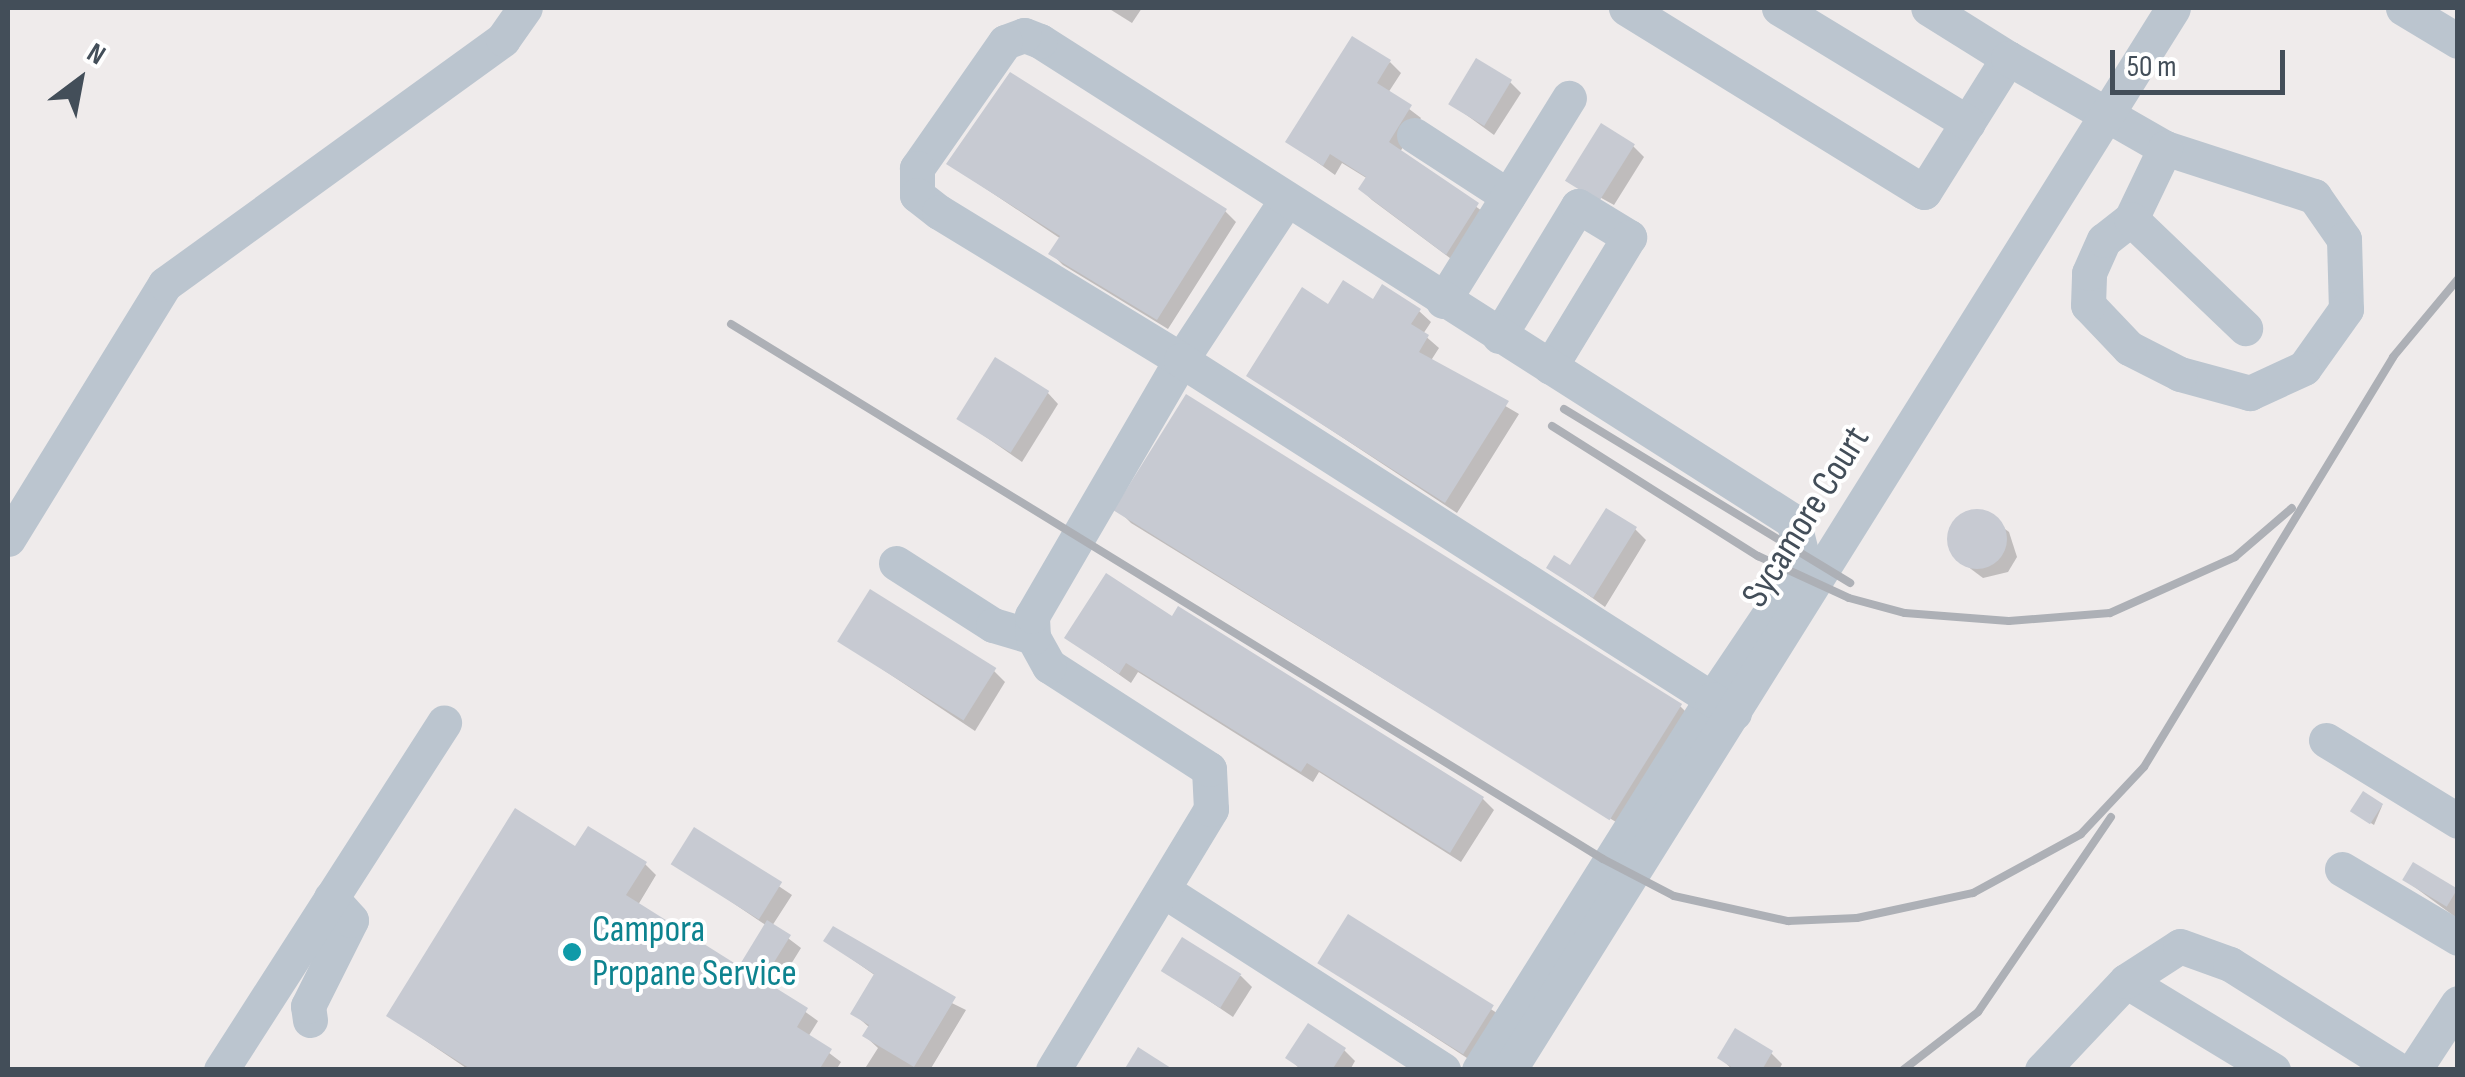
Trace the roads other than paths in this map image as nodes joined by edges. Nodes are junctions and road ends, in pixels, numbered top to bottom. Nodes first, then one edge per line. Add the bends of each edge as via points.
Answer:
1 (525, 8) edge
2 (1626, 8) edge
3 (1779, 8) edge
4 (1928, 8) edge
5 (2172, 8) edge
6 (2402, 8) edge
7 (2458, 41) edge
8 (2008, 58) junction
9 (1570, 98) dead end
10 (2108, 112) junction
11 (1968, 123) junction
12 (1414, 135) dead end
13 (2164, 148) junction
14 (1508, 196) junction
15 (1284, 202) junction
16 (2131, 219) junction
17 (1443, 301) junction
18 (2245, 328) dead end
19 (1499, 336) junction
20 (1181, 360) junction
21 (1550, 367) junction
22 (8, 539) edge
23 (896, 563) dead end
24 (1033, 637) junction
25 (1723, 706) junction
26 (444, 722) dead end
27 (2326, 740) dead end
28 (2458, 821) edge
29 (2342, 868) dead end
30 (1164, 890) junction
31 (331, 898) junction
32 (2458, 938) edge
33 (2126, 981) junction
34 (2458, 1003) edge
35 (310, 1020) dead end
36 (2435, 1058) edge
37 (221, 1070) edge
38 (1054, 1070) edge
39 (1443, 1070) edge
40 (1479, 1070) edge
41 (1509, 1070) edge
42 (2042, 1070) edge
43 (2273, 1070) edge
44 (2398, 1070) edge

1 - 22 street via 503,39 166,284
2 - 11 street via 1924,192
3 - 11 street
4 - 8 street
5 - 10 street, Sycamore Court
6 - 7 street
8 - 10 street
8 - 11 street
9 - 14 street
10 - 13 street
10 - 25 street, Sycamore Court
12 - 14 street
13 - 16 street
13 - 16 street via 2314,196 2344,239 2346,309 2304,368 2250,393 2180,374 2129,348 2088,305 2089,273 2104,240
14 - 17 street
15 - 17 street
15 - 20 street
15 - 20 street via 1024,35 1005,42 917,168 917,195 939,212
16 - 18 street
17 - 19 street
19 - 21 street
19 - 21 street via 1578,206 1629,238
20 - 24 street via 1032,616
20 - 25 street
21 - 25 street via 1793,521 1802,556
23 - 24 street via 992,626
24 - 30 street via 1049,666 1210,769 1211,809
25 - 40 street
25 - 41 street, Sycamore Court
26 - 31 street
27 - 28 street
29 - 32 street
30 - 38 street
30 - 39 street
31 - 35 street via 351,920 308,1006
31 - 37 street
33 - 42 street
33 - 43 street
33 - 44 street via 2180,946 2230,964
34 - 36 street

